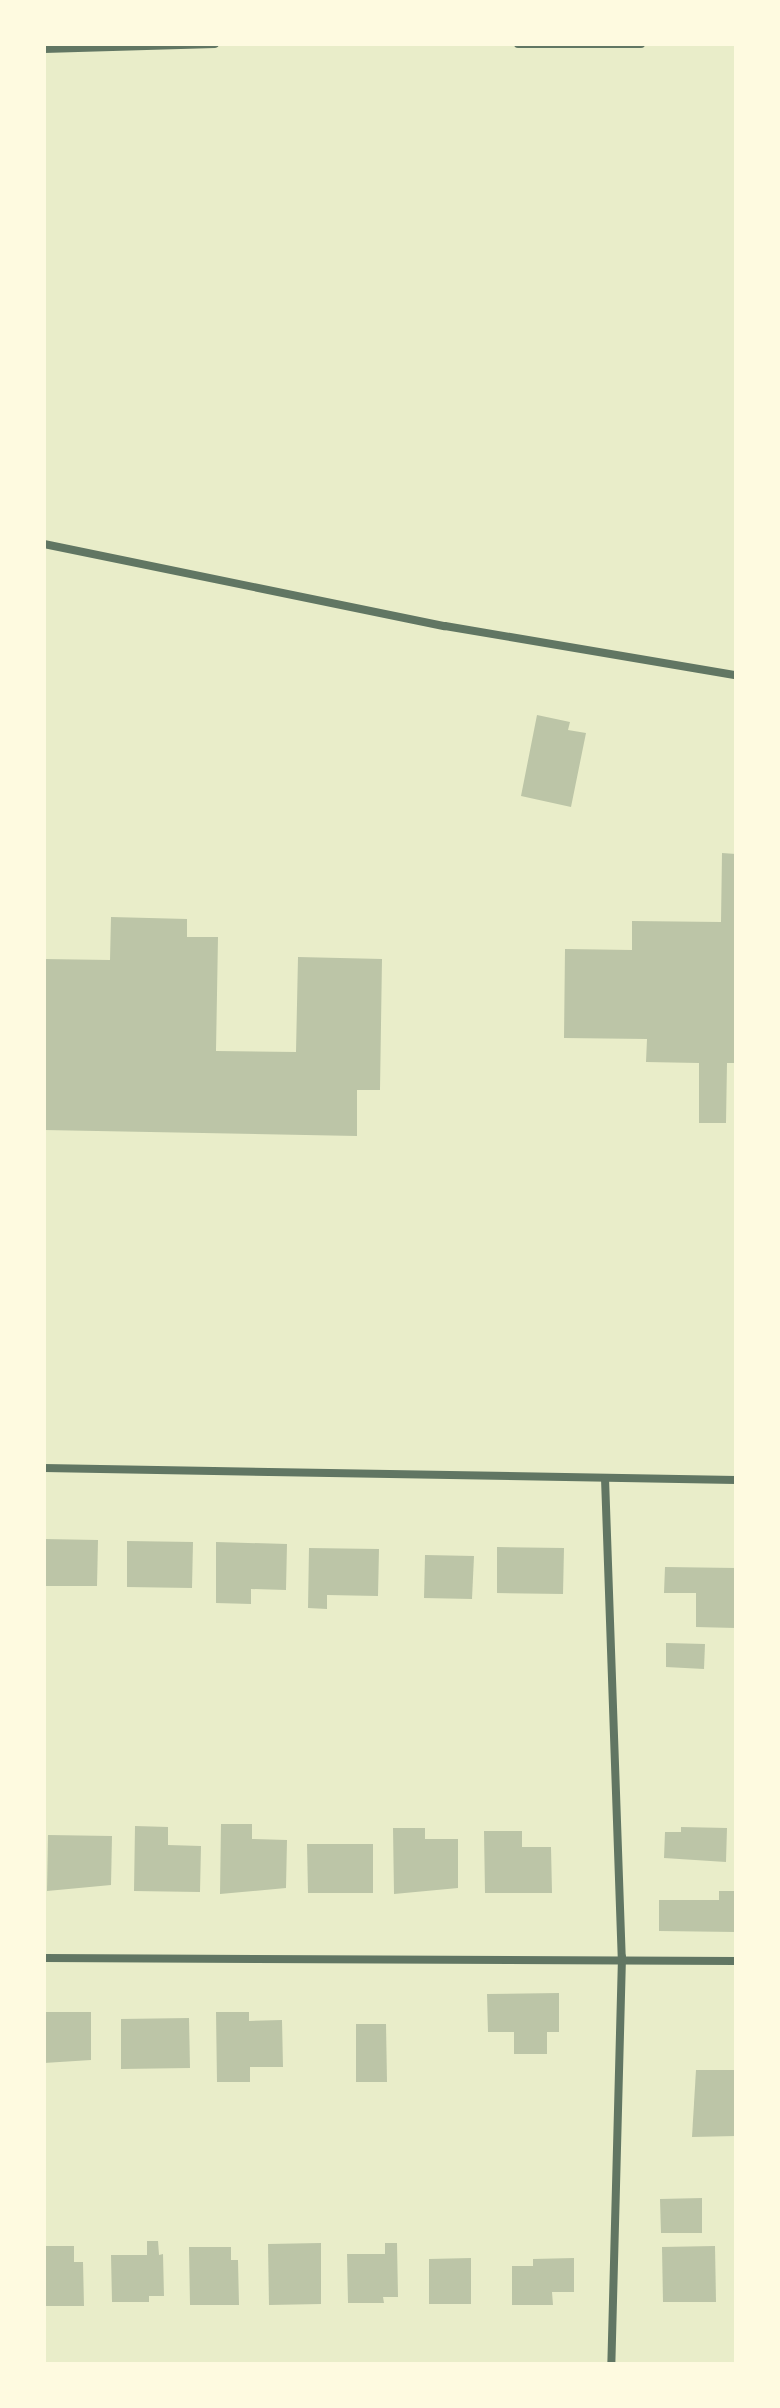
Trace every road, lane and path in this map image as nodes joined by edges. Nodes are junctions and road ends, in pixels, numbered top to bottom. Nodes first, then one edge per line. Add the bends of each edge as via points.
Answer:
1 (215, 44) edge
2 (518, 44) edge
3 (641, 44) edge
4 (44, 49) edge
5 (44, 544) edge
6 (736, 675) edge
7 (44, 1468) edge
8 (605, 1478) junction
9 (736, 1480) edge
10 (622, 1957) junction
11 (44, 1958) edge
12 (736, 1961) edge
13 (611, 2364) edge

1 - 4 street
2 - 3 street
5 - 6 street via 445,626
7 - 8 street
8 - 9 street
8 - 10 street
10 - 11 street
10 - 12 street
10 - 13 street

